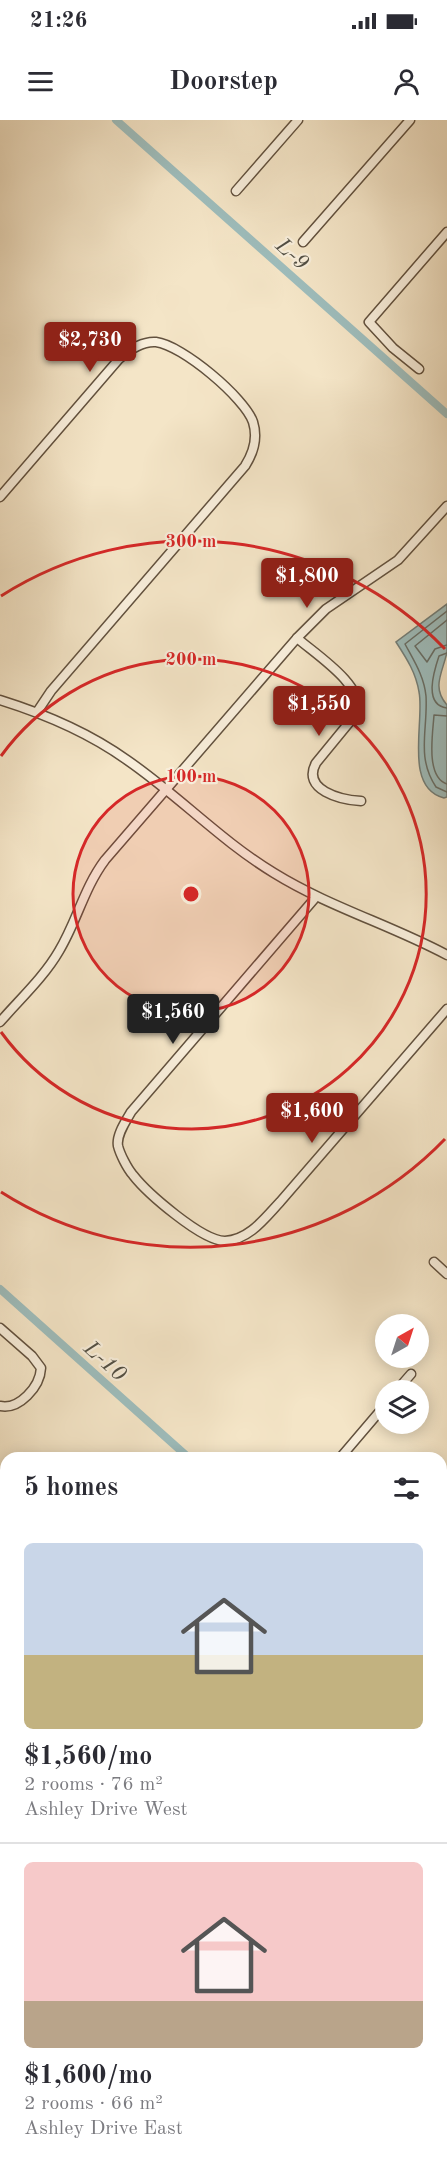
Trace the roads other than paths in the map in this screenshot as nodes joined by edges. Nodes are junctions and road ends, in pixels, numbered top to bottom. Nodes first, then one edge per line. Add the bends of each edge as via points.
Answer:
1 (298, 120) edge
2 (410, 120) edge
3 (236, 191) dead end
4 (447, 232) edge
5 (303, 242) dead end
6 (419, 369) dead end
7 (0, 497) edge
8 (447, 506) edge
9 (297, 638) junction
10 (0, 700) edge
11 (37, 712) junction
12 (166, 790) junction
13 (361, 801) dead end
14 (316, 897) junction
15 (447, 955) edge
16 (447, 1009) edge
17 (0, 1022) edge
18 (434, 1262) dead end
19 (447, 1274) edge
20 (0, 1328) edge
21 (411, 1374) dead end
22 (406, 1380) edge
23 (0, 1406) edge
24 (375, 1417) edge
25 (345, 1452) edge

1 - 3 street
2 - 5 street
4 - 6 street via 369,322
7 - 11 street via 129,350 154,342 178,349 239,401 250,415 255,431 251,456
8 - 9 street via 398,560 326,609
9 - 12 street
9 - 13 street via 347,681 360,706 316,762 312,777 323,790 341,800
10 - 11 street
11 - 12 street via 103,744
12 - 14 street via 246,855
12 - 17 street via 97,871 59,951
14 - 15 street
14 - 16 street via 123,1126 118,1144 127,1166 161,1201 202,1234 224,1241 241,1237 280,1202
18 - 19 street
20 - 23 street via 32,1356 41,1368 41,1376 20,1403 9,1408
21 - 22 street
24 - 25 street

